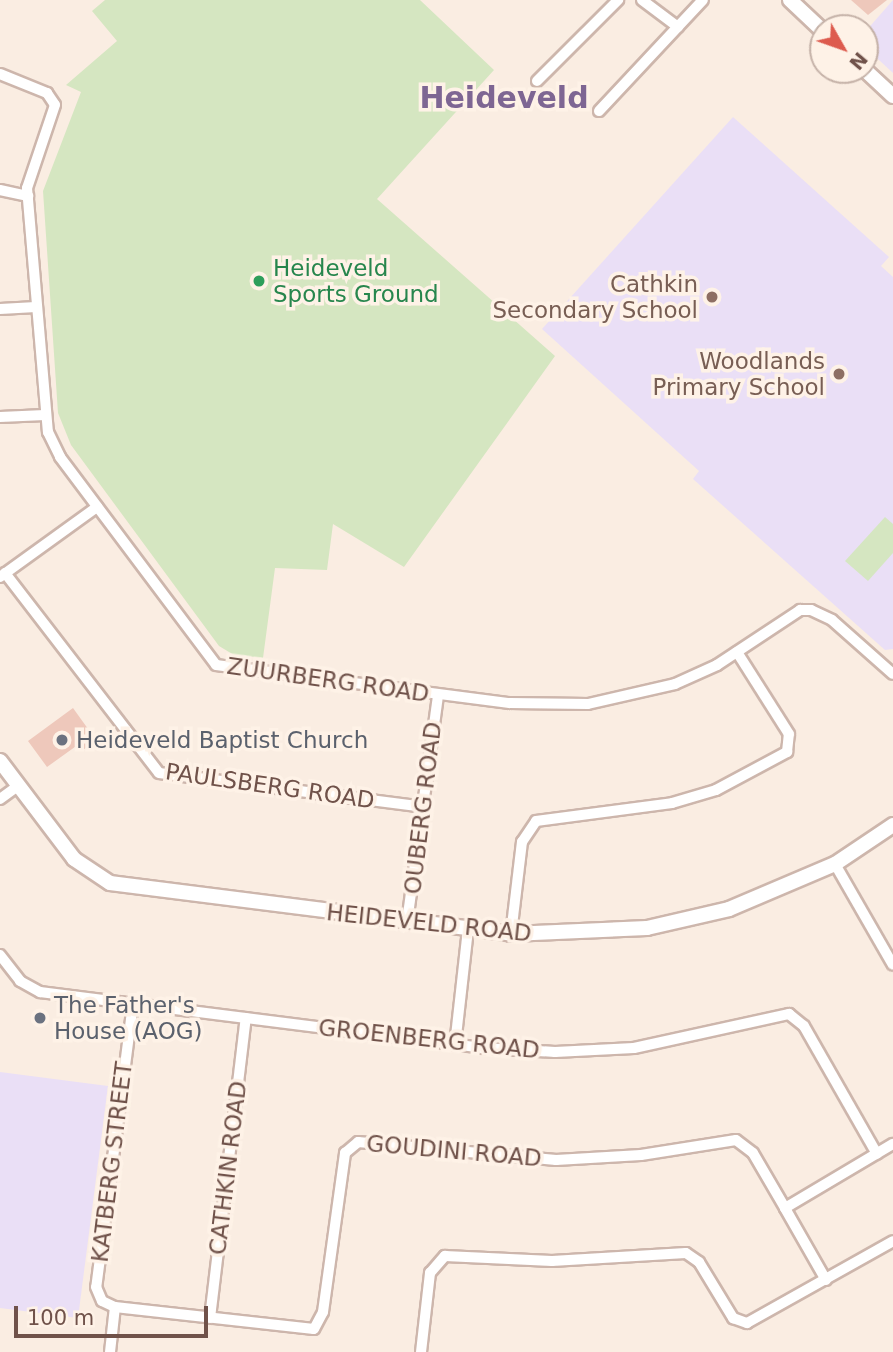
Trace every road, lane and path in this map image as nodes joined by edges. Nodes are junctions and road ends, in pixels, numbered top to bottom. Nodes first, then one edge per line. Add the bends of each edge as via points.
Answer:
1 (618, 0) edge
2 (642, 0) edge
3 (703, 0) edge
4 (790, 0) edge
5 (809, 18) edge
6 (678, 27) junction
7 (0, 74) edge
8 (537, 81) dead end
9 (879, 83) edge
10 (893, 96) edge
11 (599, 111) dead end
12 (0, 190) edge
13 (27, 195) junction
14 (36, 307) junction
15 (0, 309) edge
16 (45, 415) junction
17 (0, 416) edge
18 (97, 506) junction
19 (3, 575) edge
20 (737, 652) junction
21 (893, 674) edge
22 (438, 695) junction
23 (0, 761) edge
24 (18, 786) junction
25 (0, 799) edge
26 (423, 807) junction
27 (893, 825) edge
28 (835, 864) junction
29 (407, 922) junction
30 (468, 929) junction
31 (511, 934) junction
32 (0, 955) edge
33 (893, 965) edge
34 (133, 1004) junction
35 (246, 1018) junction
36 (455, 1045) junction
37 (893, 1144) edge
38 (877, 1154) junction
39 (785, 1209) junction
40 (893, 1241) edge
41 (826, 1280) junction
42 (115, 1307) junction
43 (210, 1318) junction
44 (110, 1352) edge
45 (421, 1352) edge

1 - 8 street
2 - 6 street
3 - 6 street
4 - 5 street
6 - 11 street
7 - 13 street, ZUURBERG ROAD via 53,100 55,115
9 - 10 street
12 - 13 street
13 - 14 street, ZUURBERG ROAD
14 - 15 street
14 - 16 street, ZUURBERG ROAD
16 - 17 street
16 - 18 street, ZUURBERG ROAD via 60,457
18 - 19 street
18 - 22 street, ZUURBERG ROAD via 216,665
19 - 26 street, PAULSBERG ROAD via 159,773
20 - 21 street, ZUURBERG ROAD via 790,616 811,610 832,620
20 - 22 street, ZUURBERG ROAD via 675,684 588,704 551,706
20 - 31 street via 789,734 787,752 716,790 672,803 536,821 522,842
22 - 26 street, OUBERG ROAD
23 - 24 street, HEIDEVELD ROAD
24 - 25 street
24 - 29 street, HEIDEVELD ROAD via 74,859 110,883
26 - 29 street, OUBERG ROAD
27 - 28 street, HEIDEVELD ROAD
28 - 31 street, HEIDEVELD ROAD via 686,921 555,936
28 - 33 street
29 - 30 street, HEIDEVELD ROAD
30 - 31 street, HEIDEVELD ROAD
30 - 36 street
32 - 34 street, GROENBERG ROAD via 31,989
34 - 35 street, GROENBERG ROAD
34 - 42 street, KATBERG STREET via 96,1287 102,1301
35 - 36 street, GROENBERG ROAD
35 - 43 street, CATHKIN ROAD
36 - 38 street, GROENBERG ROAD via 555,1052 634,1048 789,1014 804,1026
37 - 38 street
38 - 39 street
39 - 41 street
39 - 43 street, GOUDINI ROAD via 753,1153 736,1140 640,1156 556,1160 358,1142 345,1153 318,1326 309,1330
40 - 41 street
41 - 45 street via 747,1323 733,1318 699,1262 686,1253 552,1261 445,1256 430,1273
42 - 43 street, GOUDINI ROAD
42 - 44 street

